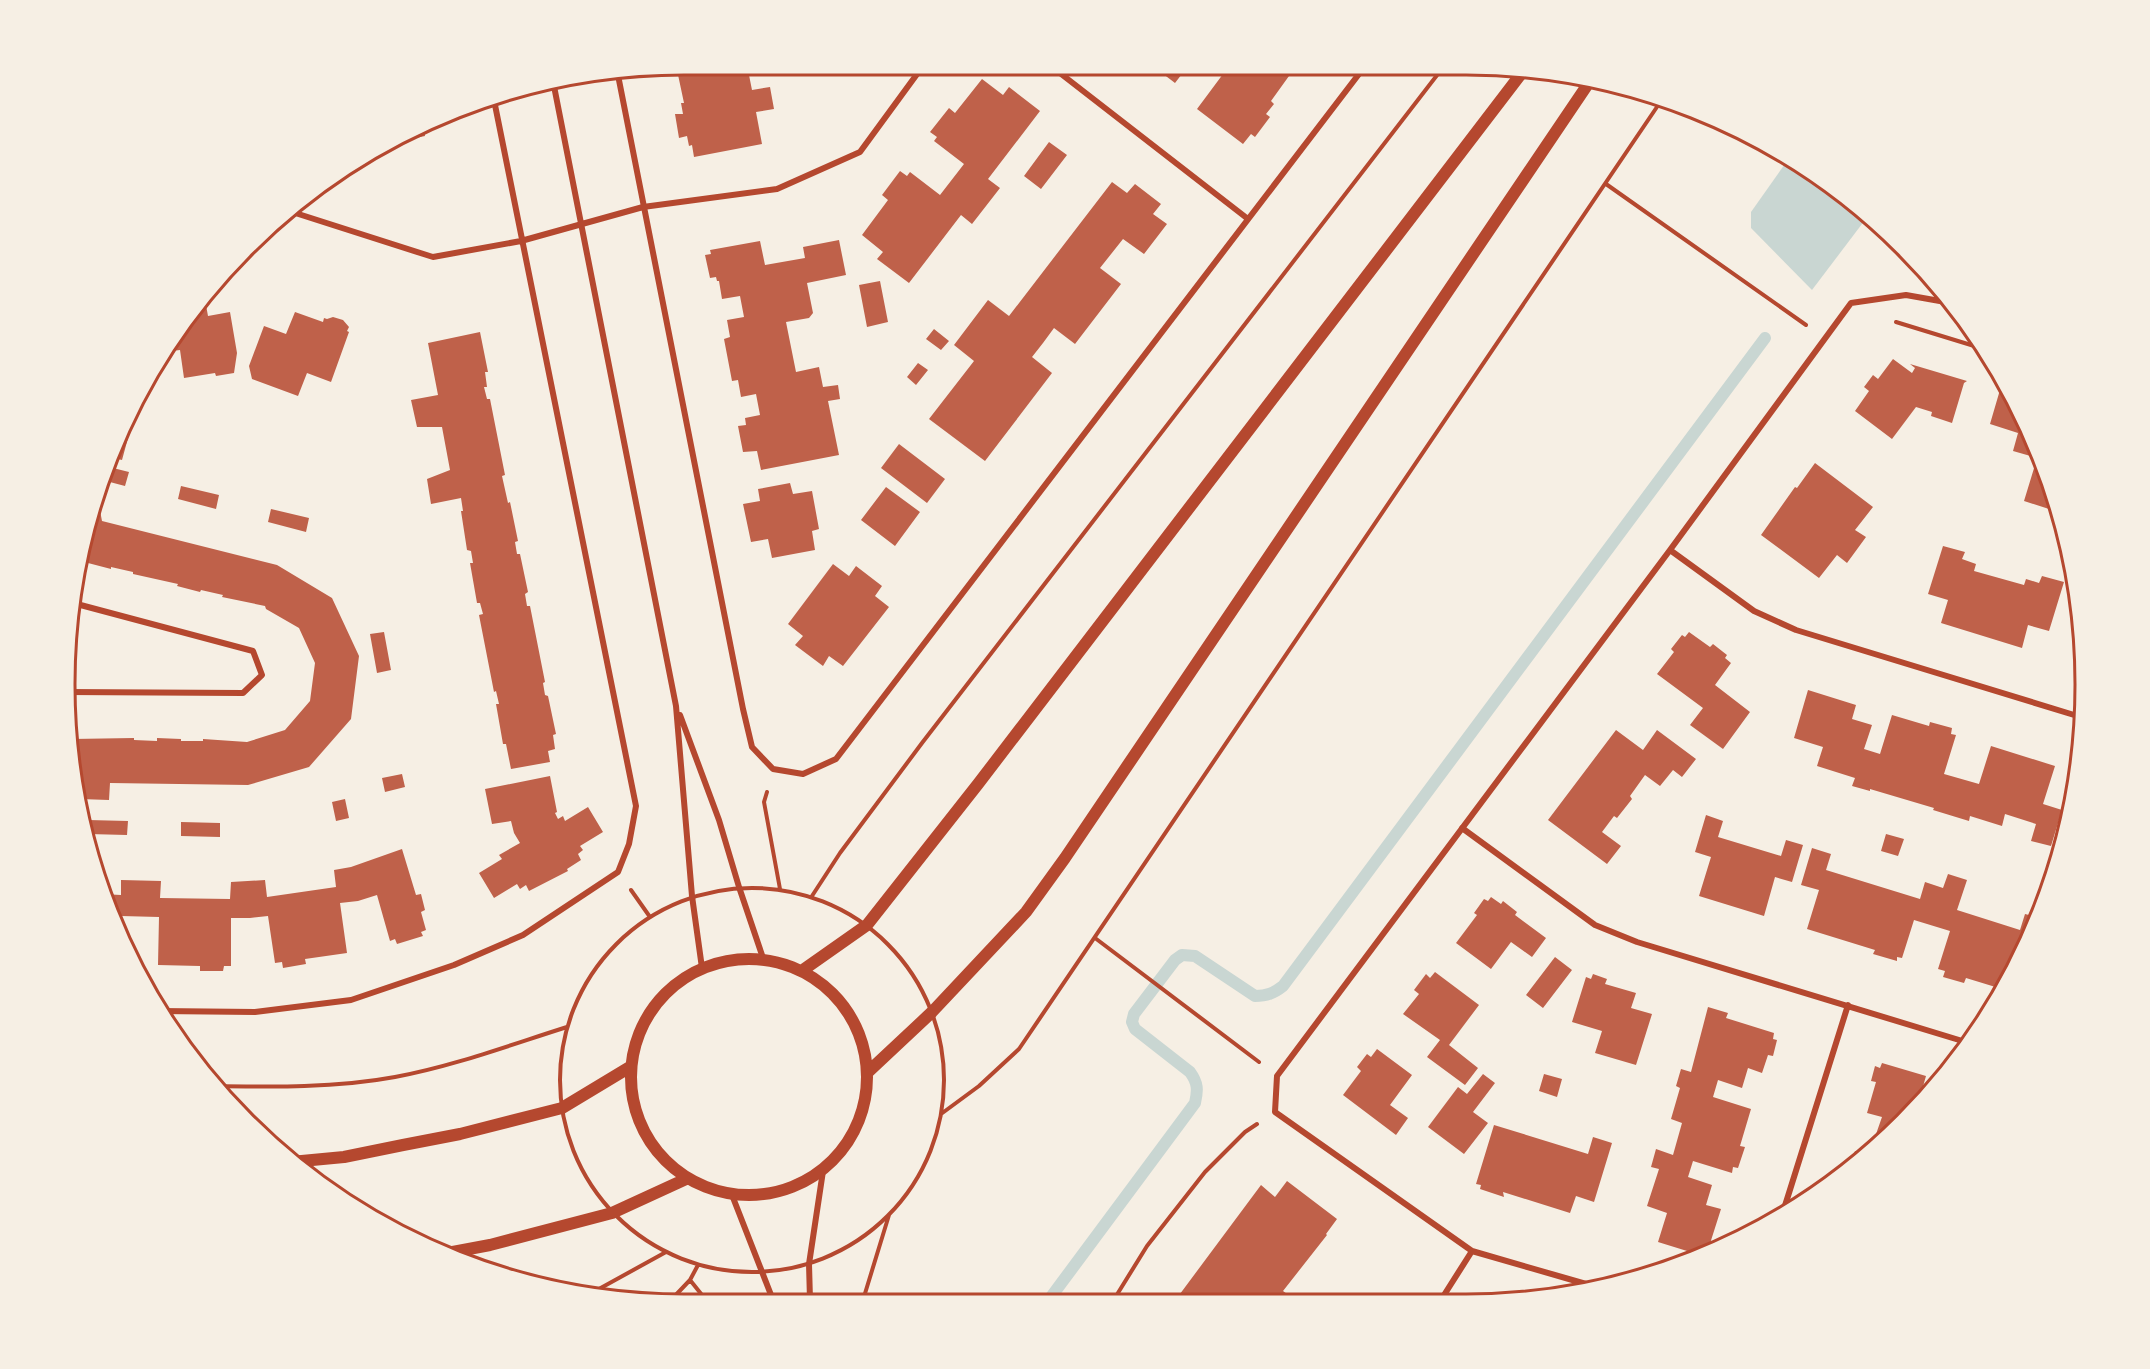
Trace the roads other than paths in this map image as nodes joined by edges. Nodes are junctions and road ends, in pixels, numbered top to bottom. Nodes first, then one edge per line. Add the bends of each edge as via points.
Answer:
1 (916, 75) edge
2 (1062, 75) edge
3 (1358, 75) edge
4 (1518, 77) edge
5 (619, 79) edge
6 (1586, 87) edge
7 (555, 90) edge
8 (495, 105) edge
9 (643, 207) junction
10 (298, 214) edge
11 (1248, 219) junction
12 (582, 226) junction
13 (521, 241) junction
14 (1939, 301) edge
15 (1670, 550) junction
16 (80, 605) edge
17 (75, 692) edge
18 (676, 706) junction
19 (2074, 715) edge
20 (1462, 828) junction
21 (764, 958) junction
22 (702, 968) junction
23 (803, 970) junction
24 (1848, 1005) junction
25 (171, 1011) edge
26 (1960, 1040) edge
27 (630, 1067) junction
28 (868, 1072) junction
29 (303, 1160) edge
30 (823, 1171) junction
31 (686, 1179) junction
32 (732, 1196) junction
33 (1786, 1202) edge
34 (459, 1251) edge
35 (1472, 1251) junction
36 (1581, 1283) edge
37 (771, 1294) edge
38 (810, 1294) edge
39 (1445, 1294) edge

1 - 9 street via 860,152 777,189
2 - 11 street
3 - 11 street
4 - 23 main road via 867,925
5 - 9 street
6 - 28 main road via 1026,912 932,1012
7 - 12 street
8 - 13 street
9 - 11 street via 752,747 773,768 803,774 836,759
9 - 12 street
10 - 13 street via 433,257
12 - 13 street
12 - 18 street
13 - 25 street via 636,806 629,844 618,872 523,935 454,965 351,1000 255,1012
14 - 15 street via 1906,295 1851,303
15 - 19 street via 1754,611 1796,630
15 - 20 street
16 - 17 street via 253,651 262,675 243,693
18 - 21 street via 719,820
18 - 22 street
20 - 24 street via 1595,925 1637,942
20 - 35 street via 1277,1076 1275,1112
21 - 22 main road via 732,959
21 - 23 main road
22 - 27 main road via 674,984 652,1008 638,1036
23 - 28 main road via 837,996 860,1031
24 - 26 street
24 - 33 street
27 - 29 main road via 562,1108 344,1157
27 - 31 main road via 633,1100 643,1130 661,1158
28 - 30 main road via 864,1109 849,1144
30 - 32 main road via 780,1193
30 - 38 street via 809,1264
31 - 32 main road
31 - 34 main road via 612,1213
32 - 37 street
35 - 36 street
35 - 39 street

